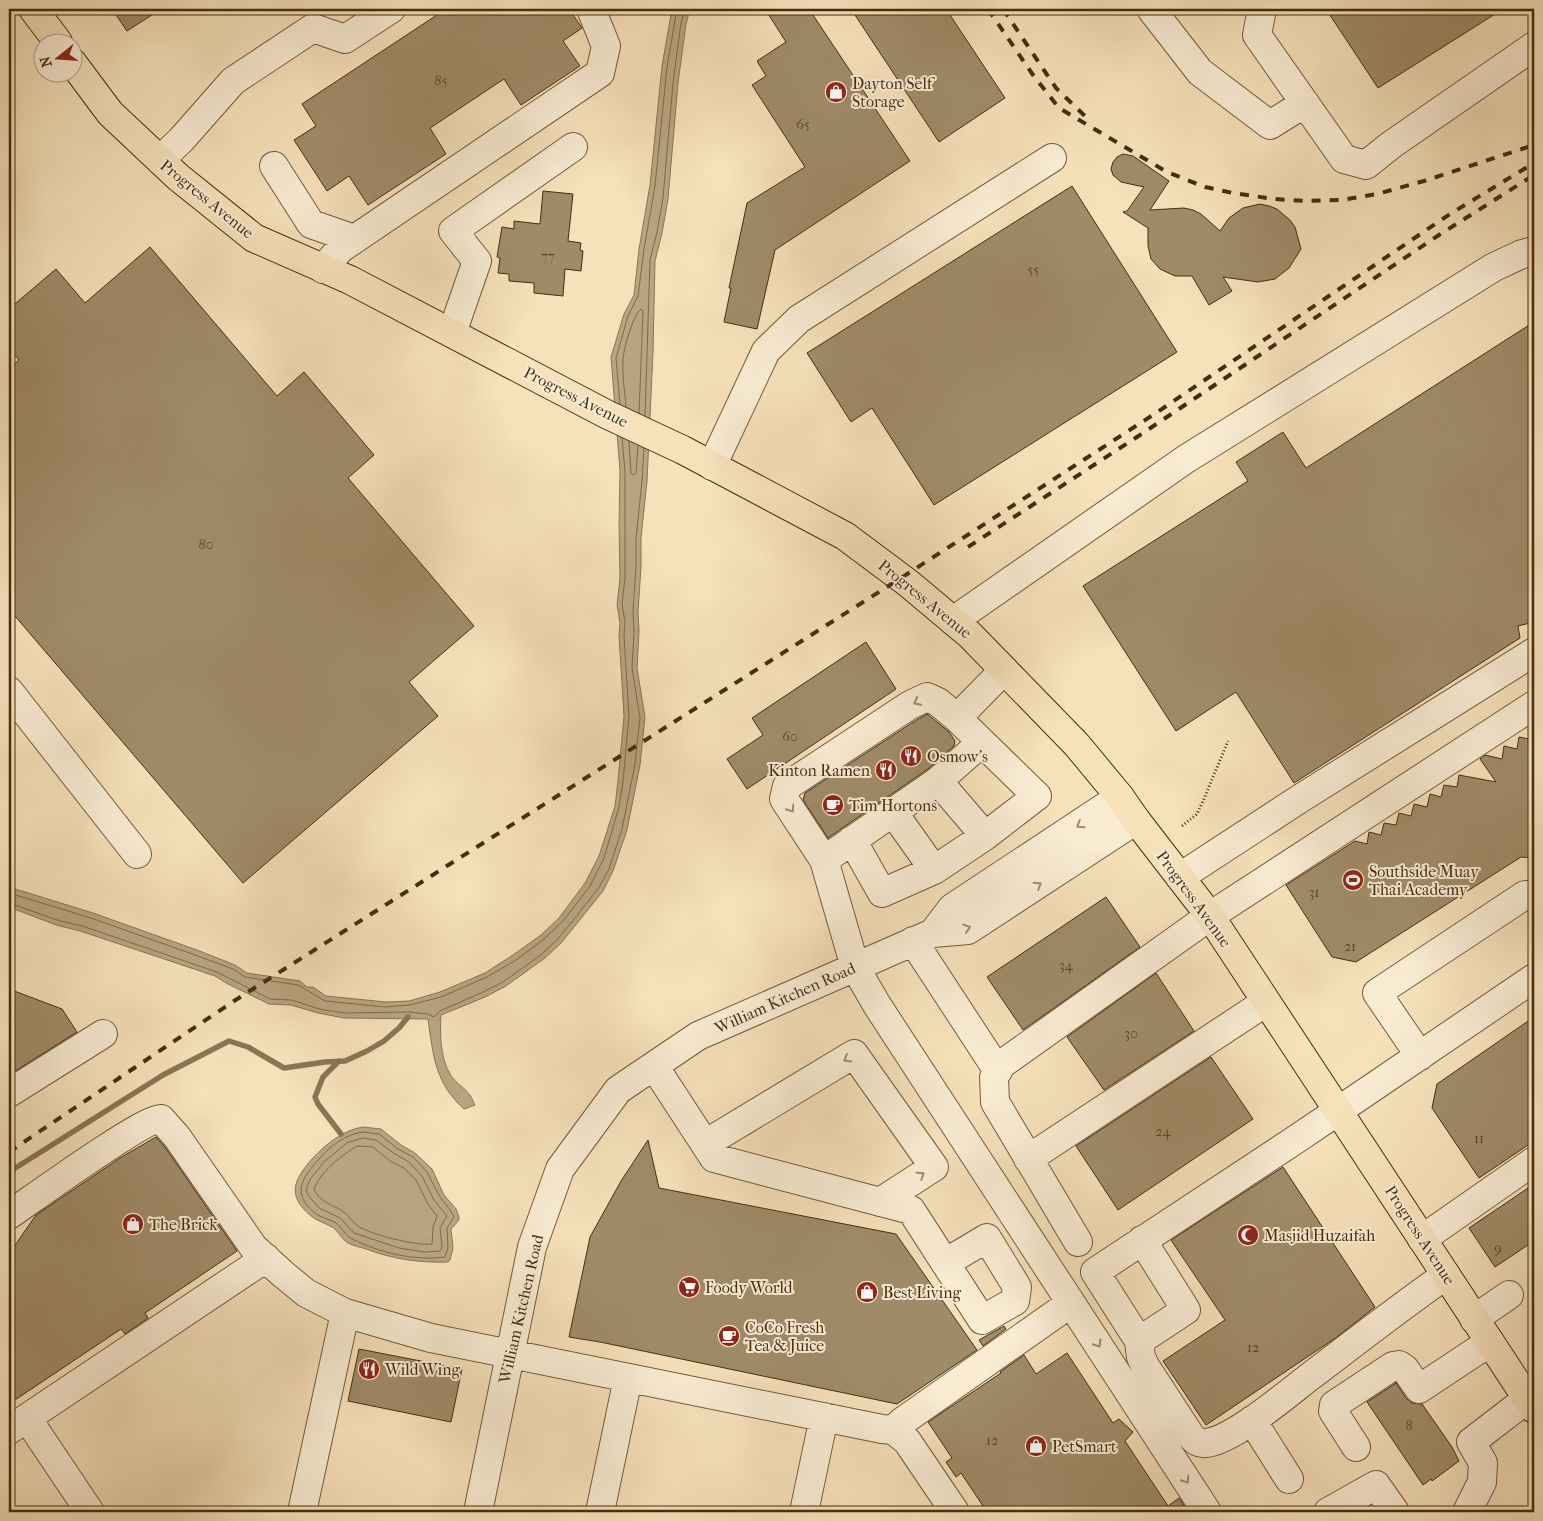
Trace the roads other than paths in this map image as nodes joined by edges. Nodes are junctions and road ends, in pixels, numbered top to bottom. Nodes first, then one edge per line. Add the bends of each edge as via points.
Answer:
1 (33, 9) edge
2 (392, 9) edge
3 (591, 9) edge
4 (1151, 9) edge
5 (1262, 9) edge
6 (50, 32) edge
7 (1534, 46) edge
8 (82, 76) edge
9 (1305, 103) junction
10 (573, 147) dead end
11 (1052, 158) dead end
12 (160, 160) junction
13 (274, 166) dead end
14 (354, 239) junction
15 (1534, 251) edge
16 (323, 269) junction
17 (452, 333) junction
18 (712, 466) junction
19 (953, 621) junction
20 (1534, 652) edge
21 (1004, 670) junction
22 (9, 691) edge
23 (1534, 704) edge
24 (957, 718) junction
25 (981, 743) junction
26 (938, 781) junction
27 (1120, 798) junction
28 (893, 812) junction
29 (1136, 820) junction
30 (985, 836) junction
31 (852, 840) junction
32 (137, 854) dead end
33 (824, 860) junction
34 (934, 870) junction
35 (1180, 877) junction
36 (1534, 896) edge
37 (1210, 916) junction
38 (923, 937) junction
39 (855, 967) junction
40 (1534, 978) edge
41 (1266, 1002) junction
42 (103, 1034) dead end
43 (1420, 1056) junction
44 (654, 1066) junction
45 (998, 1070) junction
46 (9, 1093) edge
47 (1338, 1111) junction
48 (705, 1144) junction
49 (1028, 1159) junction
50 (1534, 1161) edge
51 (880, 1202) junction
52 (9, 1215) edge
53 (1422, 1239) junction
54 (1142, 1240) junction
55 (1078, 1242) dead end
56 (266, 1258) junction
57 (946, 1264) dead end
58 (1446, 1275) junction
59 (1509, 1295) dead end
60 (1071, 1303) junction
61 (345, 1313) junction
62 (1474, 1319) junction
63 (1139, 1341) junction
64 (1490, 1342) junction
65 (510, 1354) junction
66 (628, 1378) junction
67 (1531, 1404) edge
68 (824, 1417) junction
69 (1252, 1420) junction
70 (18, 1424) edge
71 (893, 1430) junction
72 (1356, 1447) dead end
73 (1289, 1479) dead end
74 (90, 1512) edge
75 (302, 1512) edge
76 (478, 1512) edge
77 (600, 1512) edge
78 (804, 1512) edge
79 (955, 1512) edge
80 (1206, 1512) edge
81 (1328, 1512) edge
82 (1395, 1512) edge
83 (1467, 1512) edge

1 - 6 main road
2 - 12 street via 344,39 312,28 232,81
3 - 14 street via 606,46 600,73
4 - 9 street via 1200,72 1270,125
5 - 9 street via 1257,35
7 - 9 street via 1366,165 1344,159
8 - 12 main road, Progress Avenue via 110,114
10 - 17 street via 453,231 476,261
11 - 18 street via 799,320 766,351
12 - 16 main road, Progress Avenue via 254,238
13 - 14 street via 310,224
14 - 16 street
15 - 19 street via 1494,266 1186,459
16 - 17 main road, Progress Avenue
17 - 18 main road, Progress Avenue
18 - 19 main road, Progress Avenue via 845,536
19 - 21 main road, Progress Avenue
20 - 35 street
21 - 24 street
21 - 27 main road, Progress Avenue via 1077,745
22 - 32 street
23 - 37 street
24 - 25 street
24 -> 33 street via 927,697 787,786 784,799
25 - 26 street
25 - 30 street via 1037,796
26 - 28 street
26 - 30 street
27 - 29 main road, Progress Avenue
27 -> 38 street, William Kitchen Road via 952,908
28 - 31 street
28 - 34 street
29 - 35 main road, Progress Avenue
38 -> 29 street, William Kitchen Road via 968,930
30 - 34 street
31 - 33 street
31 - 34 street via 882,893
33 - 39 street
35 - 37 main road, Progress Avenue
36 - 43 street via 1525,895 1377,993
37 - 41 main road, Progress Avenue
37 - 45 street via 1002,1064
38 - 39 street, William Kitchen Road
38 - 45 street
39 - 44 street, William Kitchen Road via 698,1036
39 - 60 street
40 - 43 street
41 - 47 main road, Progress Avenue
41 - 49 street
42 - 46 street
43 - 47 street
44 - 48 street
44 - 65 street, William Kitchen Road via 618,1090 560,1169 532,1247
45 - 49 street via 994,1077 996,1102
47 - 53 main road, Progress Avenue
47 - 54 street
48 - 51 street via 714,1158
51 -> 48 street via 934,1166 854,1054
49 - 55 street
50 - 53 street
51 - 57 street via 911,1210
52 - 56 street via 119,1141 161,1119 254,1248
53 - 58 main road, Progress Avenue
54 - 63 street via 1186,1310
54 - 63 street via 1094,1272
56 - 61 street via 306,1293
56 - 70 street
58 - 62 main road, Progress Avenue
58 - 69 street
59 - 62 street
60 - 71 street
60 -> 80 street
61 - 65 street via 431,1338
61 - 75 street
62 - 64 main road, Progress Avenue
63 - 69 street via 1145,1366 1195,1441 1206,1443 1216,1440
64 - 67 main road, Progress Avenue
64 - 72 street via 1419,1390 1405,1369 1393,1366 1334,1405 1333,1411
65 - 66 street
65 - 76 street, William Kitchen Road
66 - 68 street
66 - 77 street
67 - 83 street via 1471,1442 1483,1463 1482,1482
68 - 71 street
68 - 78 street
69 - 73 street
70 - 74 street
71 - 79 street via 912,1446
81 - 82 street via 1376,1484

